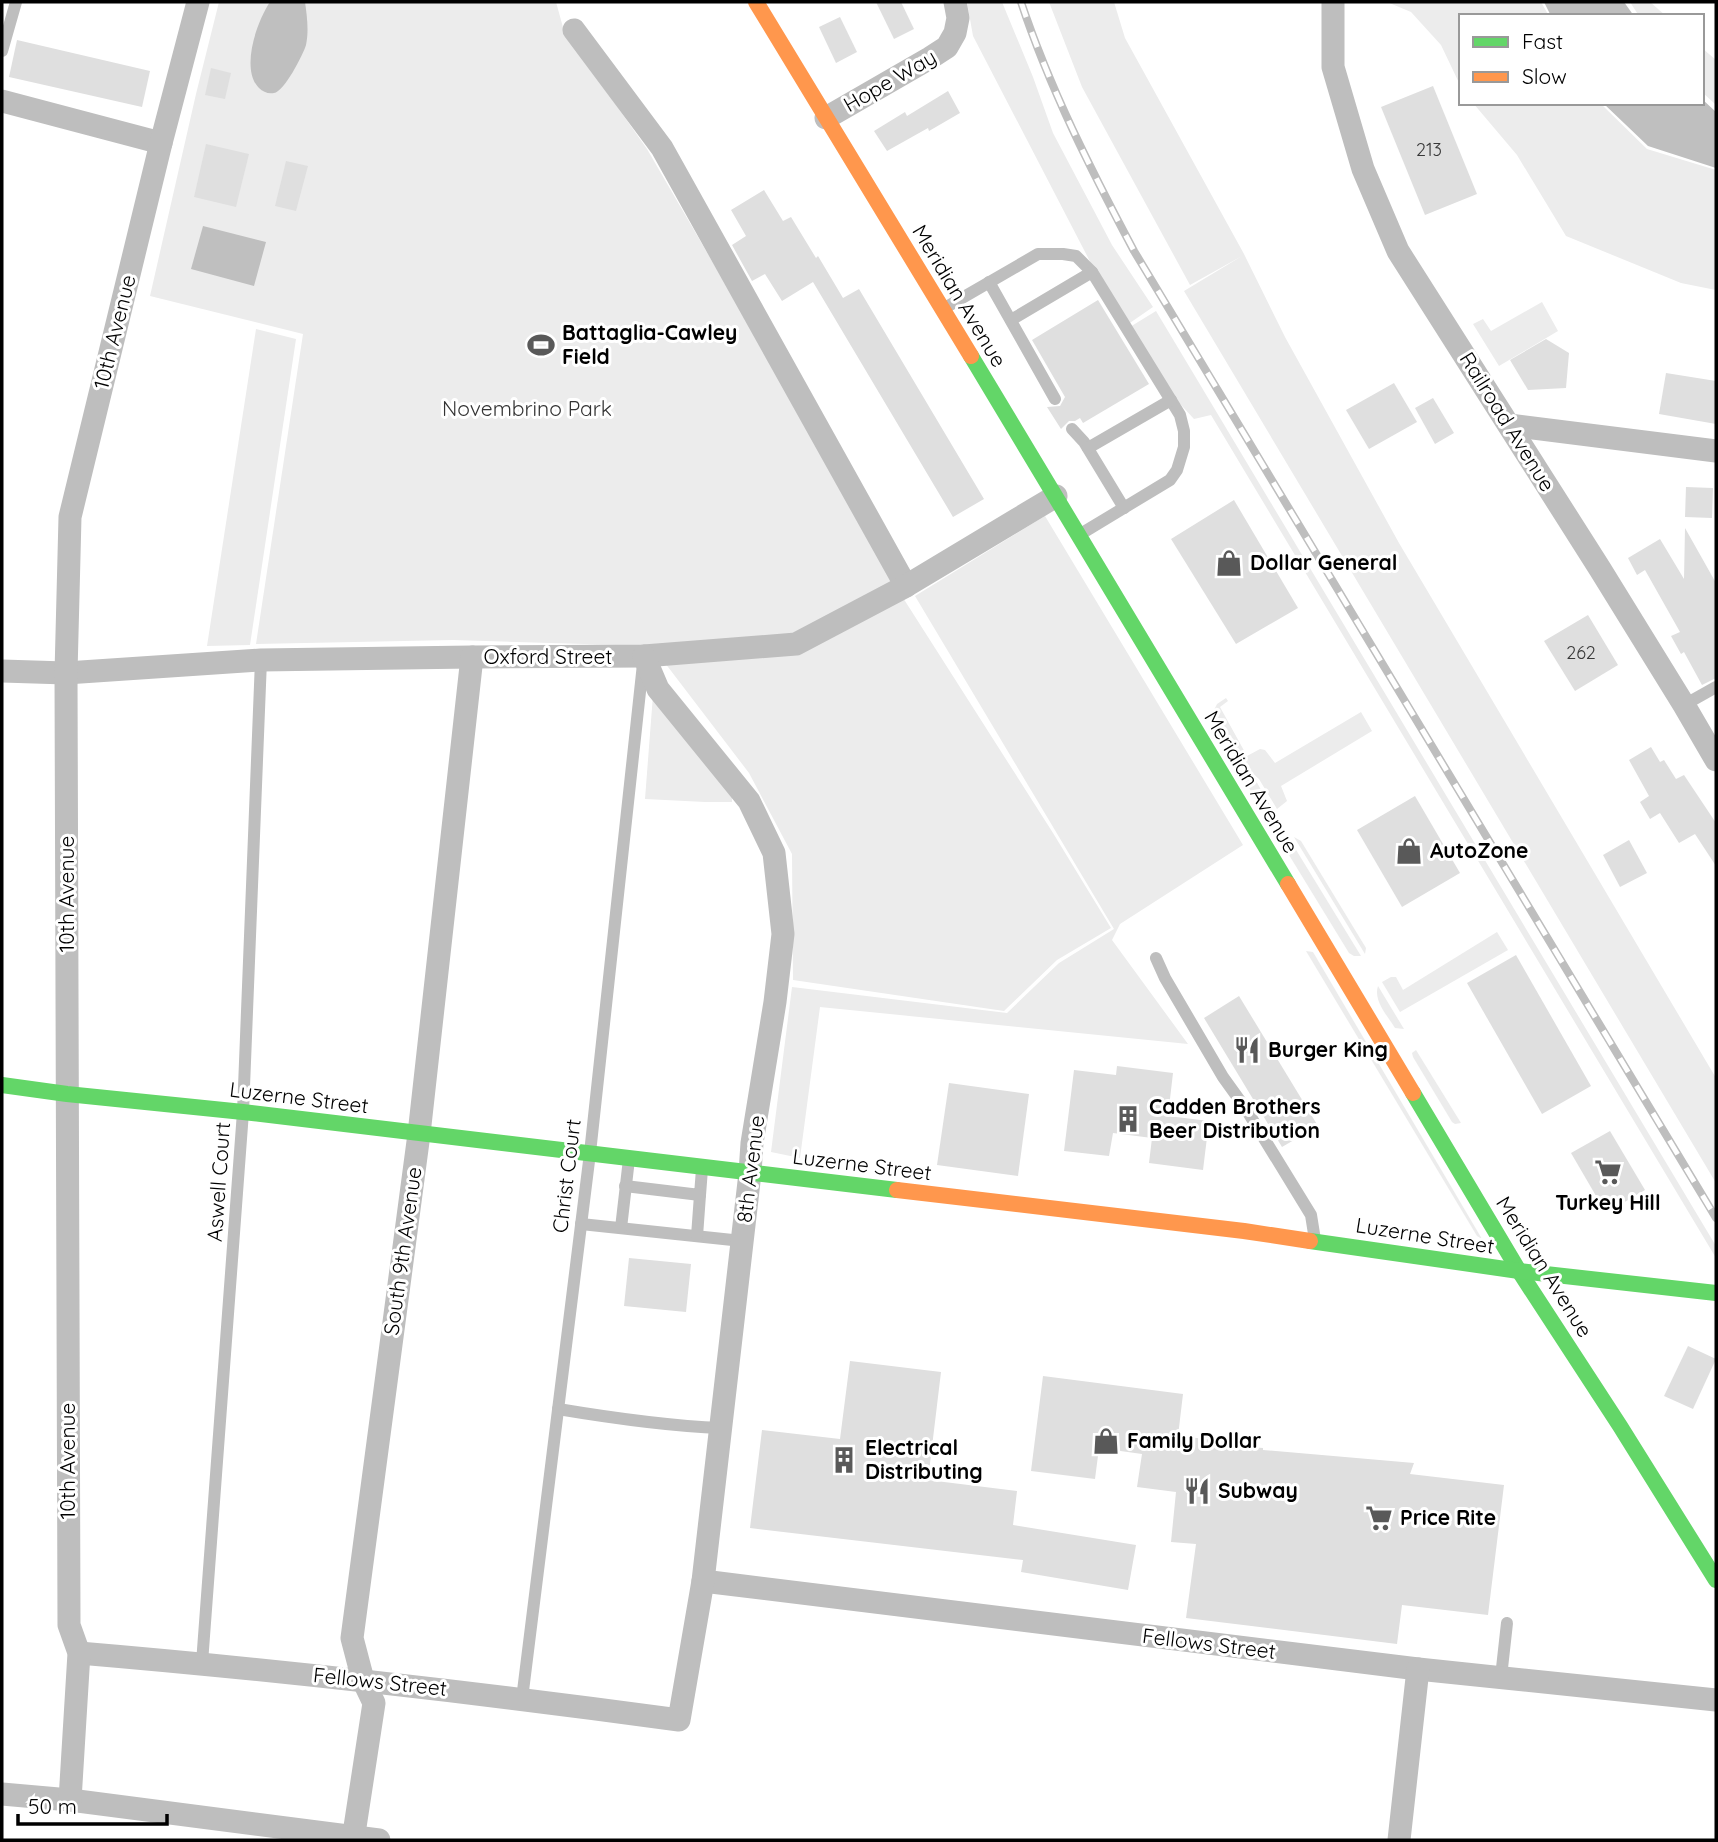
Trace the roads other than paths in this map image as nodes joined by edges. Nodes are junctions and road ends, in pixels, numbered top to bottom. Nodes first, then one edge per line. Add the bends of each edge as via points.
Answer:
1 (16, 2) edge
2 (198, 2) edge
3 (756, 2) edge
4 (955, 2) edge
5 (1333, 2) edge
6 (575, 30) dead end
7 (2, 51) edge
8 (2, 101) edge
9 (827, 118) junction
10 (161, 144) junction
11 (1092, 272) junction
12 (989, 282) junction
13 (942, 309) junction
14 (1011, 320) junction
15 (1055, 399) dead end
16 (1171, 400) junction
17 (1509, 425) junction
18 (1072, 429) dead end
19 (1088, 448) junction
20 (1716, 451) edge
21 (1056, 496) junction
22 (1124, 509) junction
23 (1079, 535) junction
24 (906, 586) junction
25 (644, 656) junction
26 (472, 657) junction
27 (261, 660) junction
28 (2, 671) edge
29 (66, 673) junction
30 (1716, 687) edge
31 (1684, 705) junction
32 (1716, 760) edge
33 (1156, 958) dead end
34 (2, 1085) edge
35 (67, 1094) junction
36 (243, 1112) junction
37 (419, 1134) junction
38 (590, 1153) junction
39 (629, 1158) junction
40 (702, 1167) junction
41 (750, 1173) junction
42 (625, 1186) junction
43 (700, 1195) junction
44 (581, 1224) junction
45 (621, 1228) junction
46 (697, 1236) junction
47 (742, 1241) junction
48 (1315, 1241) junction
49 (1520, 1271) junction
50 (1716, 1293) edge
51 (558, 1409) junction
52 (721, 1428) junction
53 (1716, 1580) edge
54 (703, 1581) junction
55 (1507, 1623) dead end
56 (79, 1653) junction
57 (202, 1663) junction
58 (1418, 1669) junction
59 (1501, 1676) junction
60 (363, 1680) junction
61 (522, 1699) junction
62 (1716, 1700) edge
63 (680, 1720) joint
64 (2, 1794) edge
65 (70, 1800) junction
66 (353, 1839) edge
67 (379, 1840) edge
68 (1399, 1840) edge

1 - 7 lane
2 - 10 street, 10th Avenue
3 - 9 street, Meridian Avenue
4 - 9 street, Hope Way via 958,18 947,47
5 - 17 street, Railroad Avenue via 1334,67 1363,169 1398,251
6 - 24 street via 662,148
8 - 10 street
9 - 13 street, Meridian Avenue
10 - 29 street, 10th Avenue via 70,517
11 - 12 lane via 1076,256 1038,254
11 - 14 lane
11 - 16 lane
12 - 13 lane
12 - 14 lane
13 - 21 street, Meridian Avenue
14 - 15 lane
16 - 19 lane
16 - 22 lane via 1184,431 1177,470 1170,480
17 - 20 street
17 - 31 street, Railroad Avenue
18 - 19 lane
19 - 22 lane
21 - 23 street, Meridian Avenue
21 - 24 street, Oxford Street
22 - 23 lane
23 - 49 street, Meridian Avenue
24 - 25 street, Oxford Street via 796,644
25 - 26 street, Oxford Street
25 - 38 lane, Christ Court
25 - 41 street, 8th Avenue via 658,689 749,801 774,853 783,934
26 - 27 street, Oxford Street
26 - 37 street, South 9th Avenue
27 - 29 street, Oxford Street
27 - 36 lane, Aswell Court
28 - 29 street, Oxford Street
29 - 35 street, 10th Avenue
30 - 31 lane
31 - 32 street, Railroad Avenue
33 - 48 lane via 1223,1077 1311,1215
34 - 35 street, Luzerne Street
35 - 36 street, Luzerne Street
35 - 56 street, 10th Avenue via 69,1625
36 - 37 street, Luzerne Street
36 - 57 lane, Aswell Court
37 - 38 street, Luzerne Street
37 - 60 street, South 9th Avenue via 352,1638
38 - 39 street, Luzerne Street
38 - 44 lane, Christ Court
39 - 40 street, Luzerne Street
39 - 42 lane
40 - 41 street, Luzerne Street
40 - 43 lane
41 - 47 street, 8th Avenue
41 - 48 street, Luzerne Street
42 - 43 lane
42 - 45 lane
43 - 46 lane
44 - 45 lane
44 - 51 lane, Christ Court
45 - 46 lane
46 - 47 lane
47 - 52 street, 8th Avenue
48 - 49 street, Luzerne Street
49 - 50 street, Luzerne Street
49 - 53 street, Meridian Avenue
51 - 52 lane
51 - 61 lane, Christ Court
52 - 54 street, 8th Avenue
54 - 58 street, Fellows Street
54 - 63 street, 8th Avenue
55 - 59 lane
56 - 57 street, Fellows Street
56 - 65 street, 10th Avenue
57 - 60 street, Fellows Street
58 - 59 street, Fellows Street
58 - 68 street
59 - 62 street, Fellows Street
60 - 61 street, Fellows Street
60 - 66 street, South 9th Avenue via 373,1703
61 - 63 street, Fellows Street
64 - 65 street
65 - 66 street
66 - 67 street

